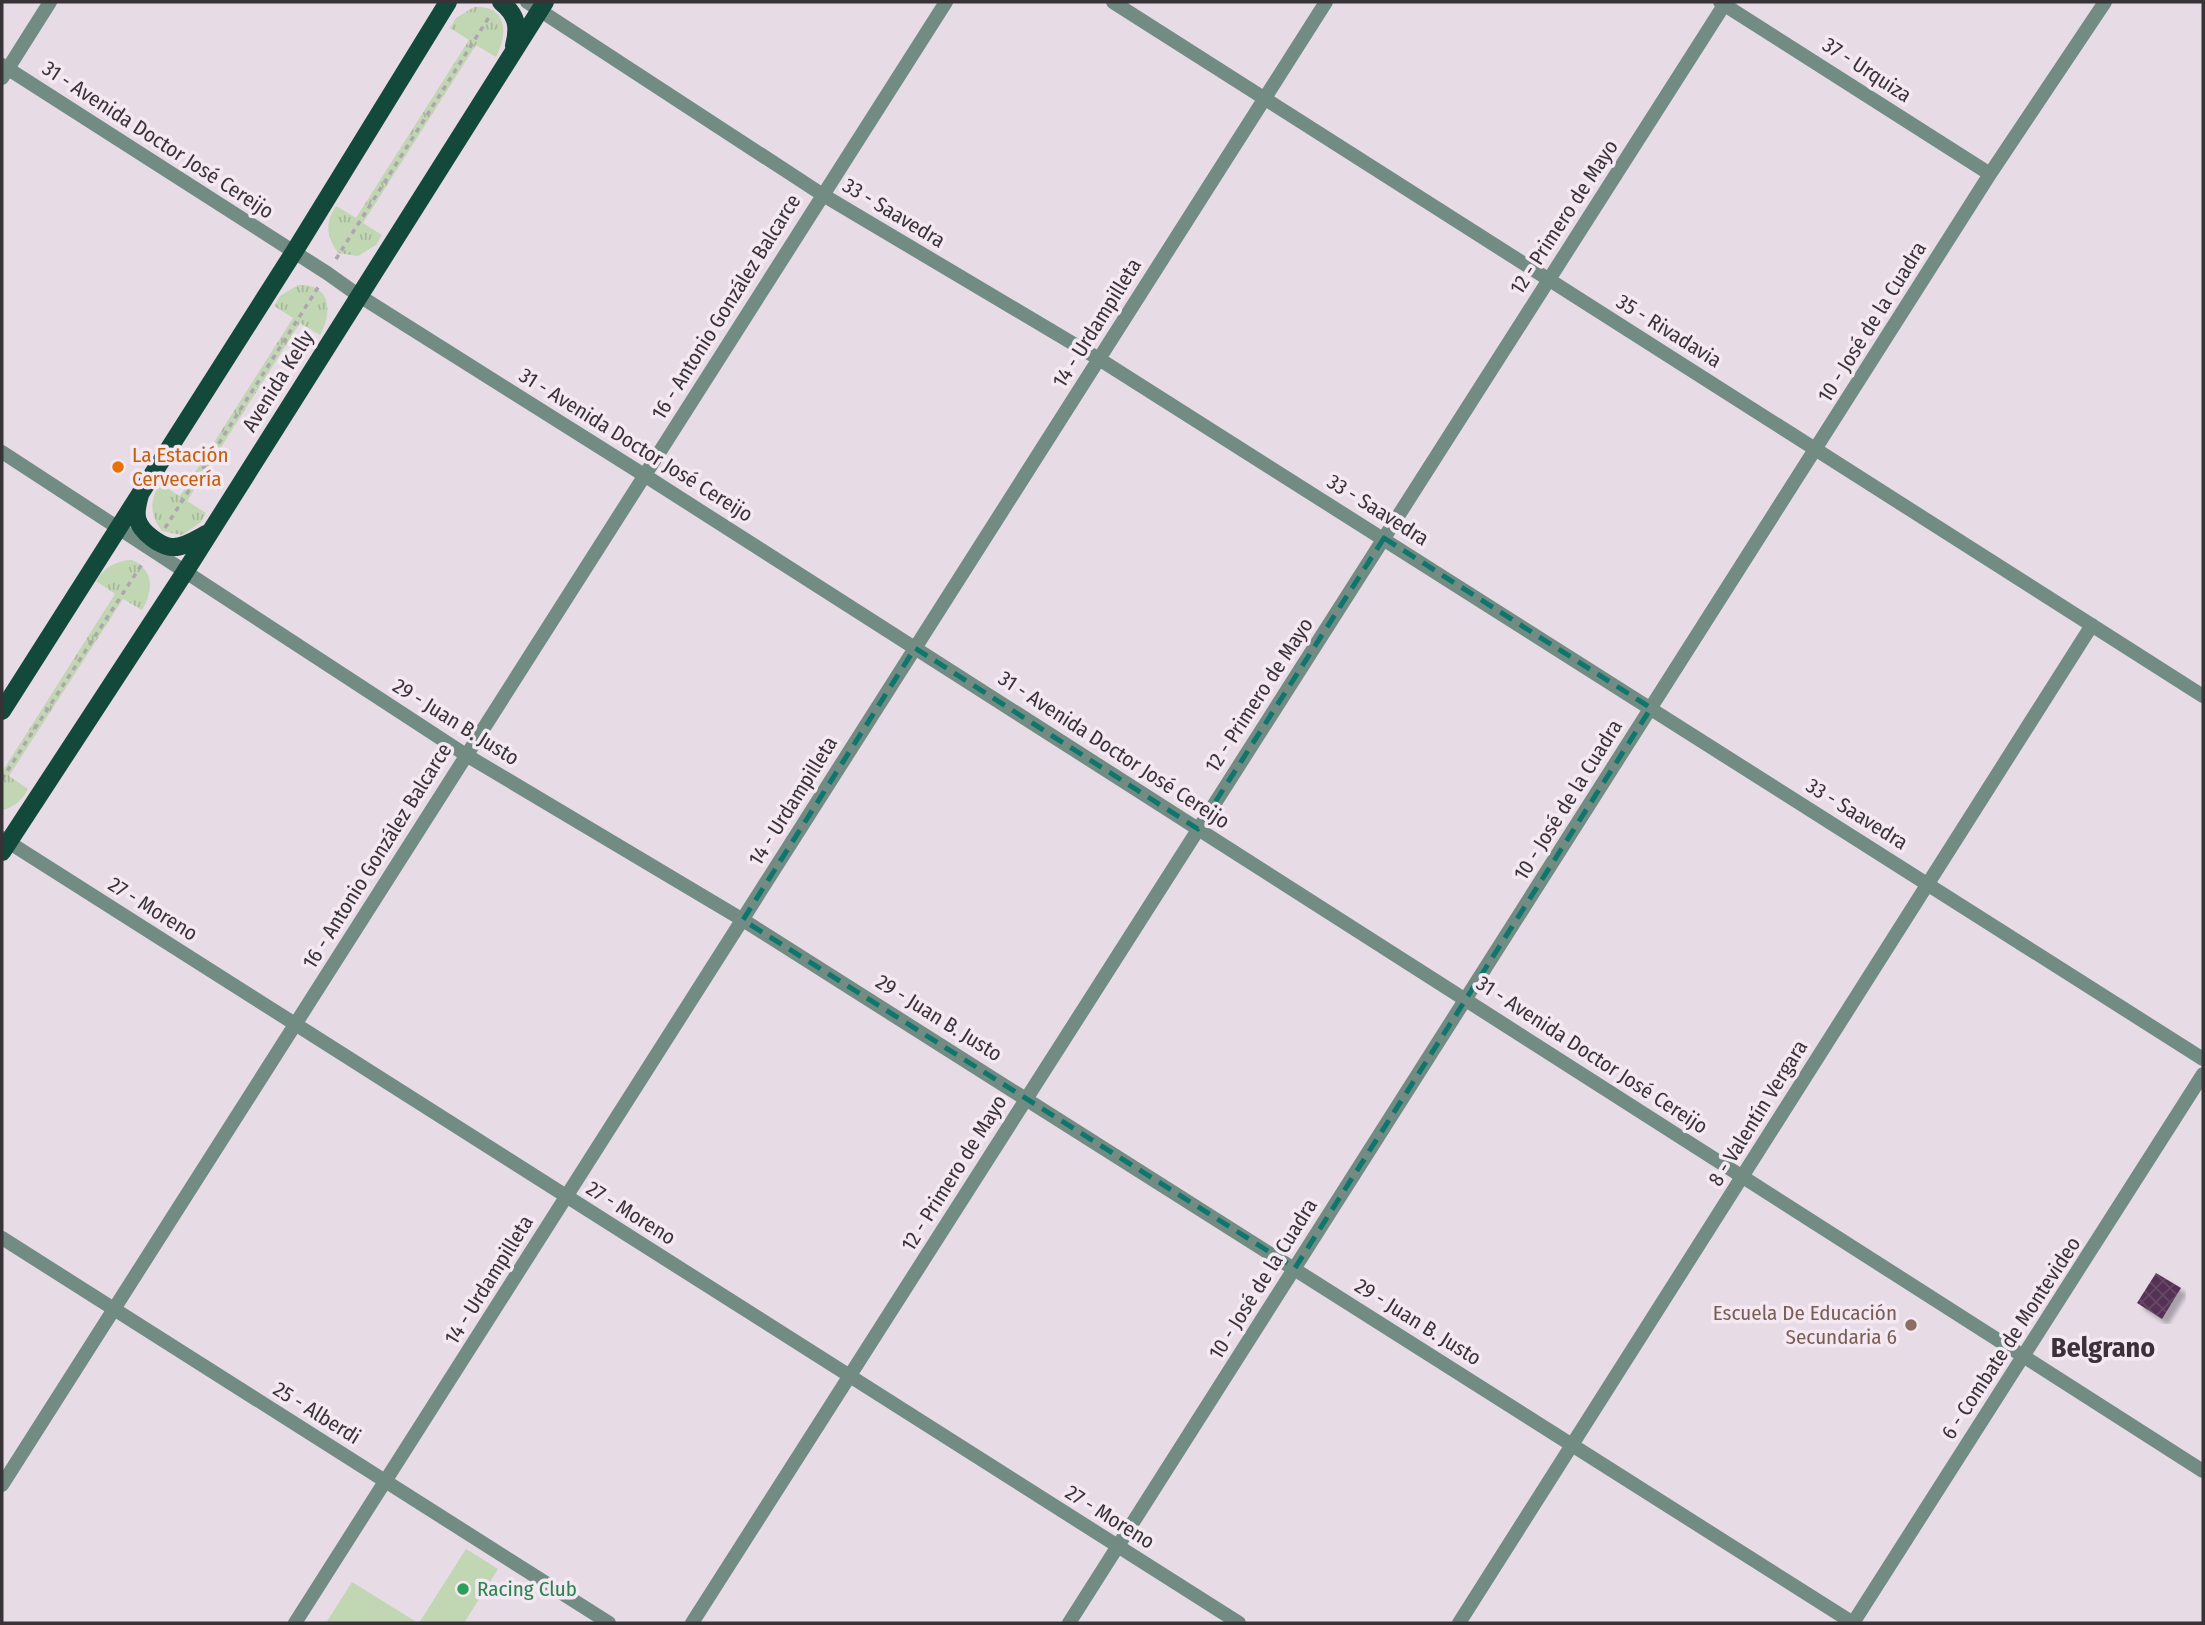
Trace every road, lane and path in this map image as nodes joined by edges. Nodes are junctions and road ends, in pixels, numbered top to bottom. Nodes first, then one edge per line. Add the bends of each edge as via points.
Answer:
1 (50, 2) edge
2 (946, 2) edge
3 (1113, 2) edge
4 (1326, 2) edge
5 (2105, 2) edge
6 (1724, 3) edge
7 (450, 4) edge
8 (537, 4) edge
9 (497, 8) edge
10 (512, 53) junction
11 (4, 71) edge
12 (1265, 98) junction
13 (1990, 174) junction
14 (823, 195) junction
15 (294, 251) junction
16 (327, 273) junction
17 (1549, 279) junction
18 (358, 295) junction
19 (1099, 359) junction
20 (1816, 449) junction
21 (2, 452) edge
22 (644, 475) junction
23 (142, 488) junction
24 (117, 528) junction
25 (210, 532) junction
26 (1384, 538) junction
27 (153, 546) junction
28 (185, 572) junction
29 (2092, 625) junction
30 (915, 648) junction
31 (2203, 696) edge
32 (1651, 708) junction
33 (2, 711) edge
34 (466, 755) junction
35 (2, 779) edge
36 (1198, 829) junction
37 (4, 844) edge
38 (1928, 884) junction
39 (743, 920) junction
40 (1466, 1000) junction
41 (295, 1024) junction
42 (2203, 1059) edge
43 (2203, 1074) edge
44 (1027, 1098) junction
45 (1743, 1177) junction
46 (566, 1196) junction
47 (2, 1238) edge
48 (1295, 1268) junction
49 (114, 1309) junction
50 (2024, 1356) junction
51 (850, 1376) junction
52 (1572, 1445) junction
53 (2203, 1471) edge
54 (385, 1481) junction
55 (2, 1485) edge
56 (1118, 1547) junction
57 (295, 1623) edge
58 (609, 1623) edge
59 (692, 1623) edge
60 (1069, 1623) edge
61 (1238, 1623) edge
62 (1459, 1623) edge
63 (1853, 1623) edge

1 - 11 street
2 - 14 street, 16 - Antonio González Balcarce
3 - 12 street, 35 - Rivadavia
4 - 12 street, 14 - Urdampilleta
5 - 13 street, 10 - José de la Cuadra
6 - 13 street, 37 - Urquiza
6 - 17 street, 12 - Primero de Mayo
7 - 15 main road
8 - 10 main road, Avenida Kelly
8 - 14 street, 33 - Saavedra
9 - 10 main road via 514,13 518,31
9 - 16 path
10 - 18 main road, Avenida Kelly
11 - 15 street, 31 - Avenida Doctor José Cereijo
12 - 17 street, 35 - Rivadavia
12 - 19 street, 14 - Urdampilleta
13 - 20 street, 10 - José de la Cuadra
14 - 19 street, 33 - Saavedra
14 - 22 street, 16 - Antonio González Balcarce
15 - 16 street, 31 - Avenida Doctor José Cereijo
15 - 23 main road
16 - 18 street, 31 - Avenida Doctor José Cereijo
16 - 27 path
17 - 20 street, 35 - Rivadavia
17 - 26 street, 12 - Primero de Mayo
18 - 22 street, 31 - Avenida Doctor José Cereijo
18 - 25 main road, Avenida Kelly
19 - 26 street, 33 - Saavedra
19 - 30 street, 14 - Urdampilleta
20 - 29 street, 35 - Rivadavia
20 - 32 street, 10 - José de la Cuadra
21 - 24 street, 29 - Juan B. Justo
22 - 30 street, 31 - Avenida Doctor José Cereijo
22 - 34 street, 16 - Antonio González Balcarce
23 - 24 main road
23 - 27 main road via 136,510 140,528
24 - 27 street, 29 - Juan B. Justo
24 - 33 main road
25 - 27 main road via 173,548
25 - 28 main road, Avenida Kelly
26 - 32 street, 33 - Saavedra
26 - 36 street, 12 - Primero de Mayo
27 - 28 street, 29 - Juan B. Justo
27 - 35 path
28 - 34 street, 29 - Juan B. Justo
28 - 37 main road, Avenida Kelly
29 - 31 street, 35 - Rivadavia
29 - 38 street, 8 - Valentín Vergara
30 - 36 street, 31 - Avenida Doctor José Cereijo
30 - 39 street, 14 - Urdampilleta
32 - 38 street, 33 - Saavedra
32 - 40 street, 10 - José de la Cuadra
34 - 39 street, 29 - Juan B. Justo
34 - 41 street, 16 - Antonio González Balcarce
36 - 40 street, 31 - Avenida Doctor José Cereijo
36 - 44 street, 12 - Primero de Mayo
37 - 41 street, 27 - Moreno
38 - 42 street, 33 - Saavedra
38 - 45 street, 8 - Valentín Vergara
39 - 44 street, 29 - Juan B. Justo
39 - 46 street, 14 - Urdampilleta
40 - 45 street, 31 - Avenida Doctor José Cereijo
40 - 48 street, 10 - José de la Cuadra
41 - 46 street, 27 - Moreno
41 - 49 street, 16 - Antonio González Balcarce
43 - 50 street, 6 - Combate de Montevideo
44 - 48 street, 29 - Juan B. Justo
44 - 51 street, 12 - Primero de Mayo
45 - 50 street, 31 - Avenida Doctor José Cereijo
45 - 52 street, 8 - Valentín Vergara
46 - 51 street, 27 - Moreno
46 - 54 street, 14 - Urdampilleta
47 - 49 street, 25 - Alberdi
48 - 52 street, 29 - Juan B. Justo
48 - 56 street, 10 - José de la Cuadra
49 - 54 street, 25 - Alberdi
49 - 55 street, 16 - Antonio González Balcarce
50 - 53 street, 31 - Avenida Doctor José Cereijo
50 - 63 street, 6 - Combate de Montevideo
51 - 56 street, 27 - Moreno
51 - 59 street, 12 - Primero de Mayo
52 - 62 street, 8 - Valentín Vergara
52 - 63 street, 29 - Juan B. Justo
54 - 57 street, 14 - Urdampilleta
54 - 58 street, 25 - Alberdi
56 - 60 street, 10 - José de la Cuadra
56 - 61 street, 27 - Moreno

